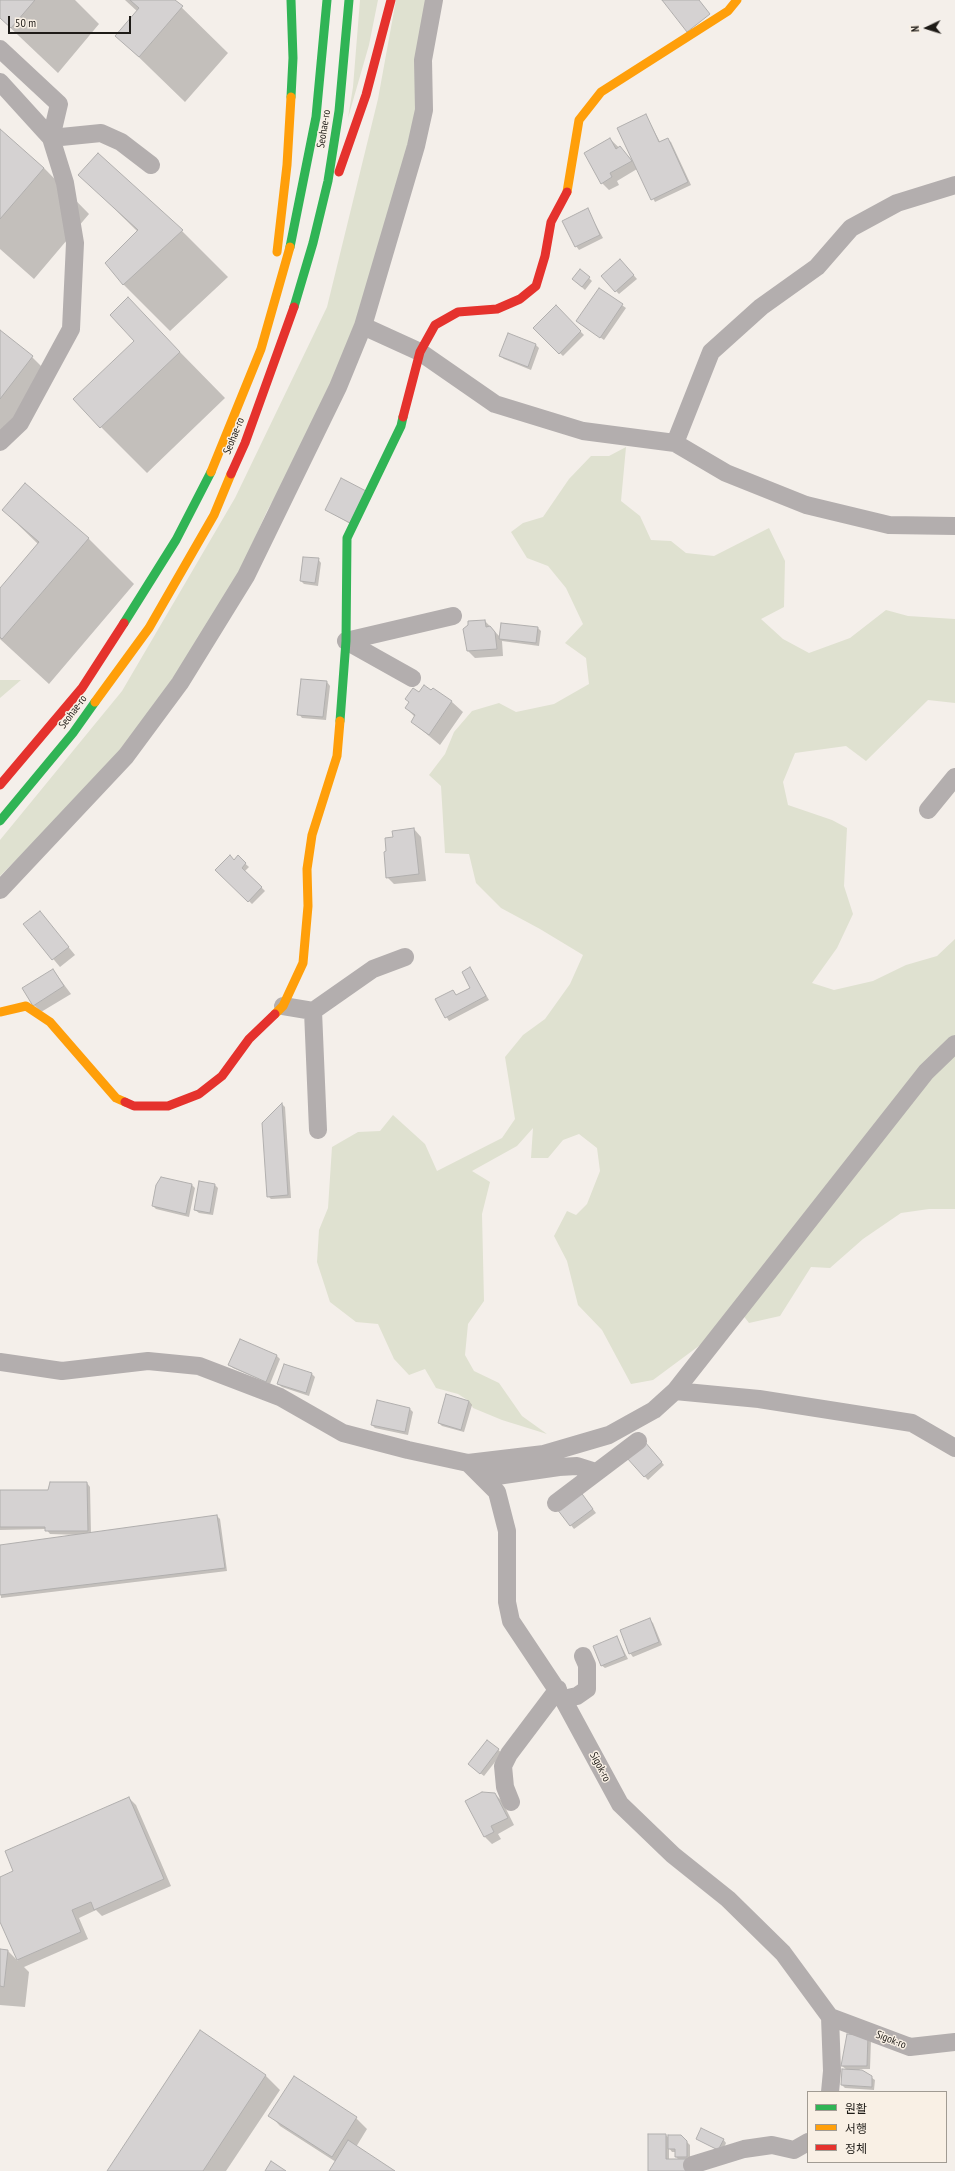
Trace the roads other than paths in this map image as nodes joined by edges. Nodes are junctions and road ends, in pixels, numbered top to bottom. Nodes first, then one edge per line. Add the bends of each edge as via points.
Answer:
1 (290, 0) edge
2 (328, 0) edge
3 (349, 0) edge
4 (391, 0) edge
5 (434, 0) edge
6 (737, 0) edge
7 (0, 49) edge
8 (0, 82) edge
9 (51, 138) junction
10 (151, 165) dead end
11 (955, 185) edge
12 (298, 295) junction
13 (363, 326) junction
14 (420, 352) junction
15 (251, 374) junction
16 (0, 442) edge
17 (675, 443) junction
18 (955, 526) edge
19 (453, 616) dead end
20 (346, 641) junction
21 (412, 678) dead end
22 (955, 777) edge
23 (0, 785) edge
24 (928, 810) dead end
25 (0, 821) edge
26 (0, 890) edge
27 (406, 957) dead end
28 (283, 1006) junction
29 (313, 1011) junction
30 (0, 1012) edge
31 (955, 1044) edge
32 (318, 1130) dead end
33 (0, 1362) edge
34 (675, 1391) junction
35 (638, 1441) dead end
36 (955, 1448) edge
37 (468, 1463) junction
38 (596, 1472) junction
39 (483, 1478) junction
40 (556, 1503) dead end
41 (583, 1656) dead end
42 (561, 1694) junction
43 (511, 1802) dead end
44 (830, 2017) junction
45 (955, 2042) edge
46 (830, 2091) edge
47 (807, 2143) edge
48 (692, 2165) dead end

1 - 15 main road via 293,58 286,173 272,278
2 - 15 main road, Seohae-ro via 316,117 297,220 282,281
3 - 12 main road, Seohae-ro via 339,111 328,181 314,243
4 - 12 main road via 366,95
5 - 13 street via 423,60 424,110 416,146
6 - 14 main road via 728,11 601,92 579,120 567,194 551,222 536,286 520,299 497,309 458,312 435,324
7 - 9 street via 59,104
8 - 9 street
9 - 10 street via 102,133 121,142
9 - 16 street via 65,183 75,242 70,329 20,422
11 - 17 street via 896,203 851,228 816,267 761,306 711,352
12 - 25 main road, Seohae-ro via 245,444 214,515 149,628 73,732
13 - 14 street
13 - 26 street via 338,387 246,576 180,683 126,756
14 - 17 street via 495,404 583,431
14 - 20 main road via 401,426 347,538
15 - 23 main road, Seohae-ro via 206,484 172,546 82,688
17 - 18 street via 726,473 806,505 889,525
19 - 20 street
20 - 21 street
20 - 28 main road via 337,756 312,835 307,869 308,906 303,963
22 - 24 street
27 - 29 street via 373,970
28 - 29 street
28 - 30 main road via 248,1039 222,1076 199,1094 168,1106 134,1106 116,1098 50,1022 26,1006
29 - 32 street
31 - 34 street via 926,1072
33 - 37 street via 62,1370 148,1361 199,1366 280,1397 343,1433
34 - 36 street via 759,1399 912,1423
34 - 37 street via 654,1410 609,1435 544,1454
35 - 38 street
37 - 39 street, Sigok-ro
38 - 39 street via 577,1466
38 - 40 street
39 - 42 street, Sigok-ro via 497,1492 507,1530 507,1602 511,1621
41 - 42 street via 586,1664 587,1689 577,1696
42 - 43 street via 508,1754 503,1766 505,1787
42 - 44 street, Sigok-ro via 620,1804 673,1855 728,1899 783,1953
44 - 45 street, Sigok-ro via 910,2047
44 - 46 street
47 - 48 street via 794,2150 772,2145 744,2149

